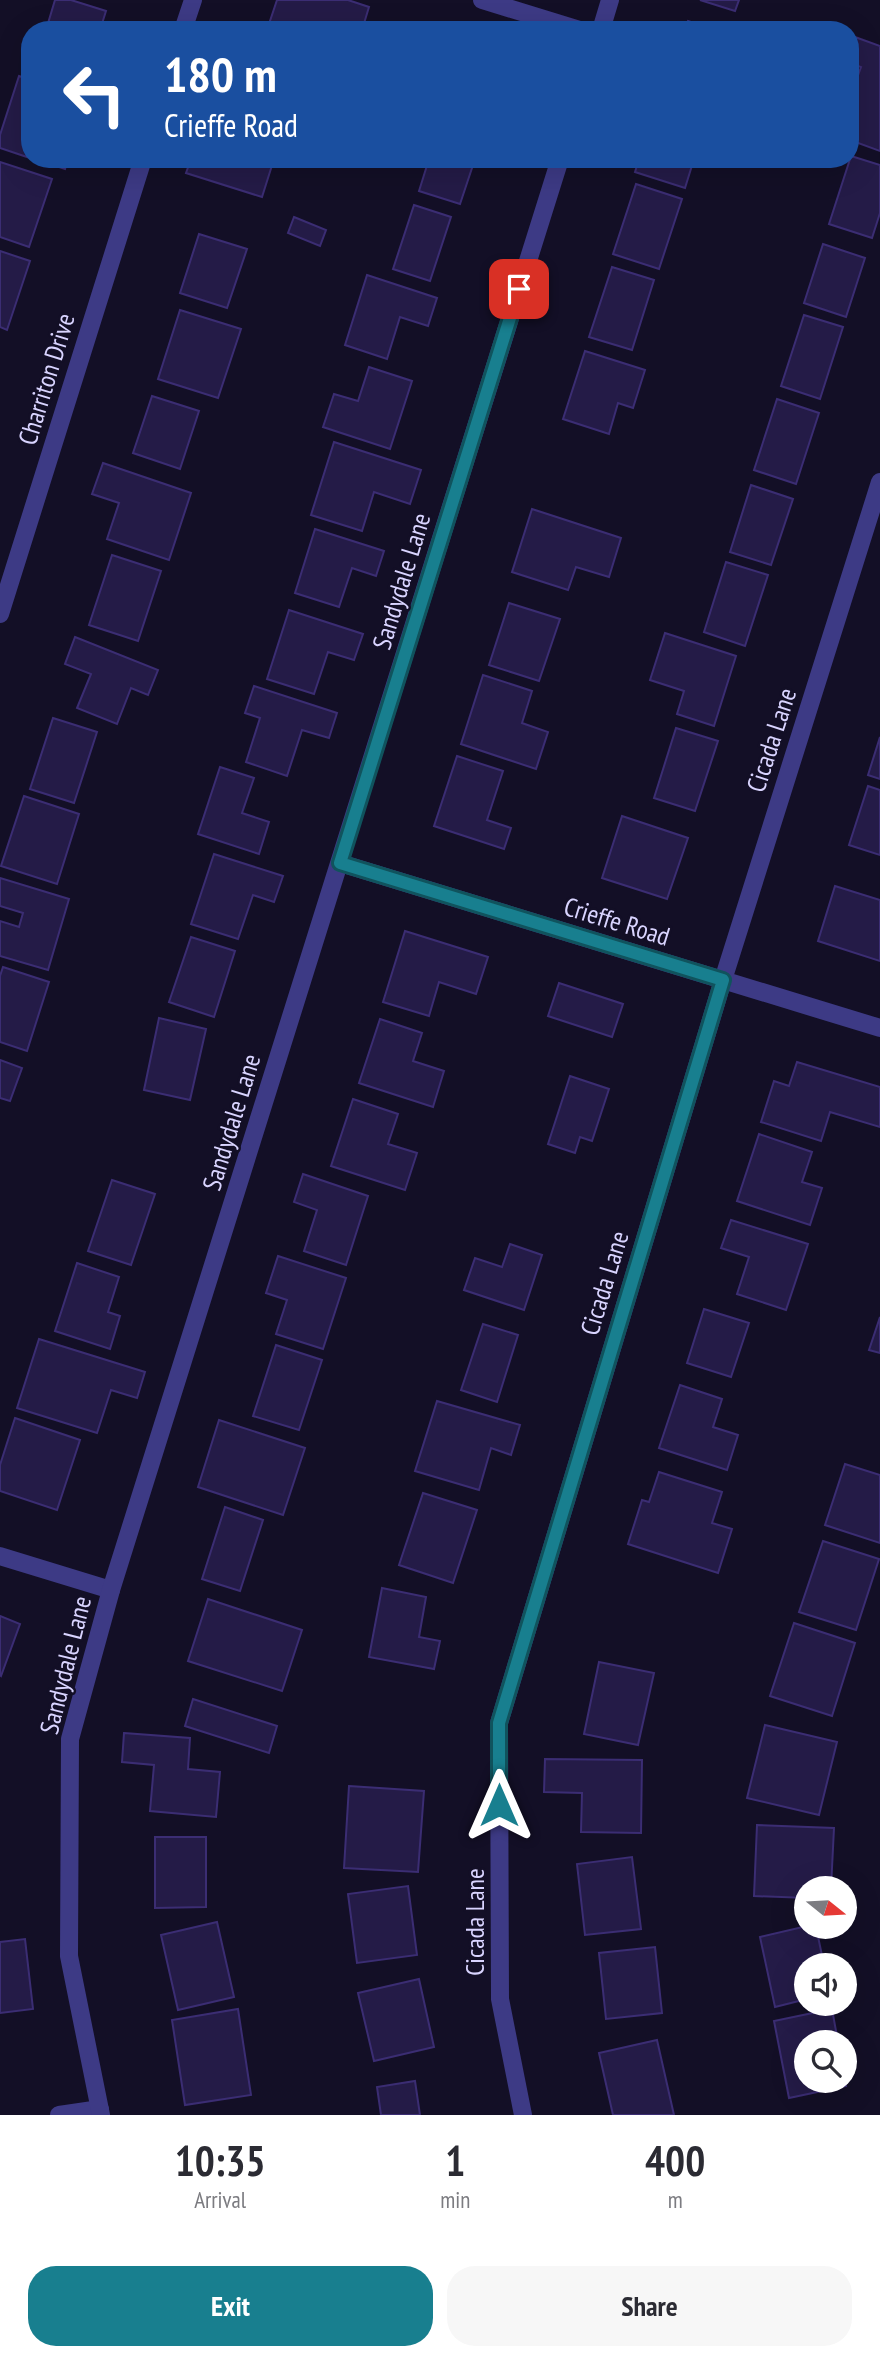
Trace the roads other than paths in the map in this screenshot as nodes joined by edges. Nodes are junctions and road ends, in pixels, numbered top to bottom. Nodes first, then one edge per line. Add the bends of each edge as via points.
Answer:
1 (193, 0) edge
2 (482, 0) edge
3 (610, 0) edge
4 (186, 21) edge
5 (551, 21) edge
6 (604, 21) edge
7 (140, 168) edge
8 (557, 168) edge
9 (880, 482) edge
10 (0, 614) edge
11 (340, 863) junction
12 (723, 980) junction
13 (880, 1028) edge
14 (0, 1556) edge
15 (111, 1590) junction
16 (100, 2112) edge
17 (59, 2115) edge
18 (523, 2115) edge

1 - 4 street
2 - 5 street
3 - 6 street
7 - 10 street, Charriton Drive
8 - 11 street, Sandydale Lane
9 - 12 street, Cicada Lane
11 - 12 street, Crieffe Road
11 - 15 street, Sandydale Lane
12 - 13 street, Crieffe Road
12 - 18 street, Cicada Lane via 499,1723 500,1999
14 - 15 street
15 - 16 street, Sandydale Lane via 70,1739 69,1956
16 - 17 street

